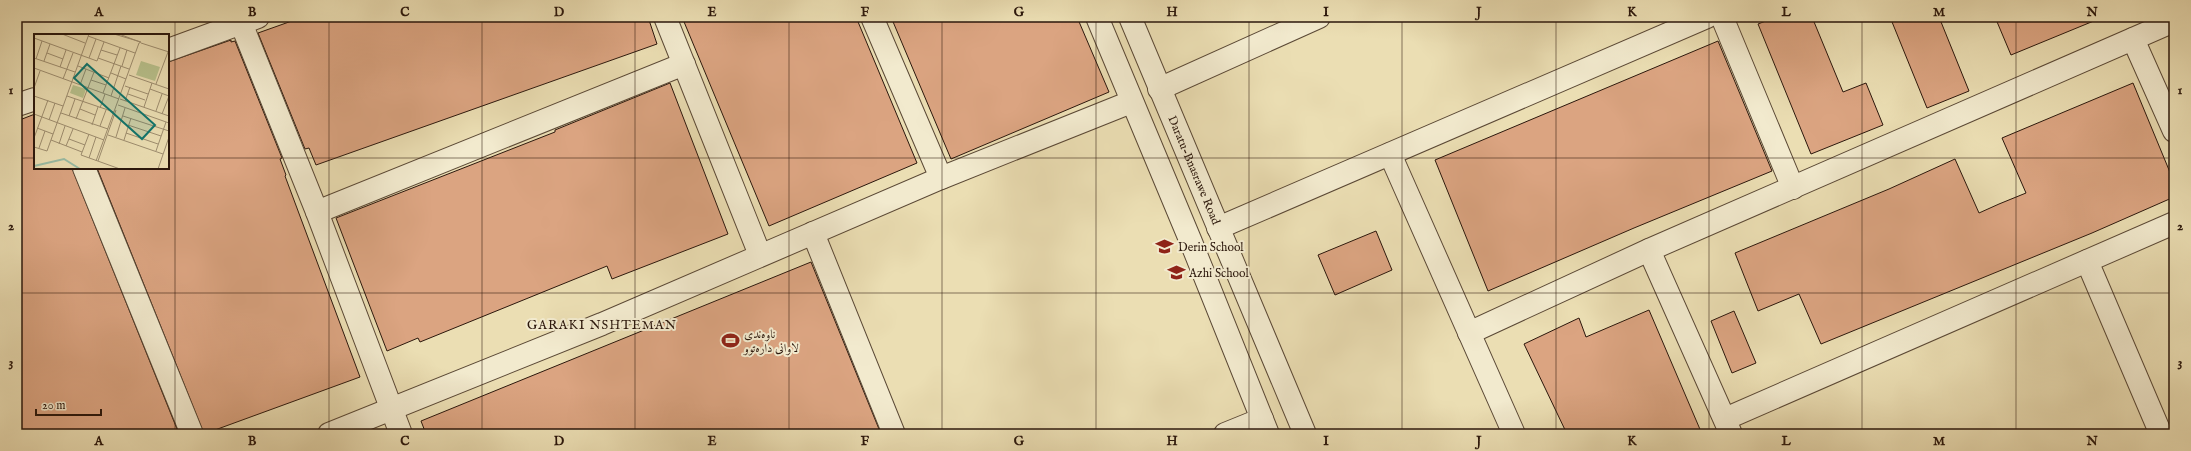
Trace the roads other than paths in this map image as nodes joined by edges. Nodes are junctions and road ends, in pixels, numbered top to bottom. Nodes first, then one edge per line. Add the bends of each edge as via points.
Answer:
1 (665, 17) edge
2 (872, 17) edge
3 (1097, 17) edge
4 (1130, 17) edge
5 (1319, 17) edge
6 (1707, 17) edge
7 (1722, 17) edge
8 (250, 20) edge
9 (2174, 21) edge
10 (1277, 25) edge
11 (2132, 38) junction
12 (169, 50) edge
13 (684, 64) junction
14 (1159, 89) junction
15 (34, 99) edge
16 (1131, 102) junction
17 (17, 105) edge
18 (2174, 131) edge
19 (1390, 154) junction
20 (84, 169) edge
21 (941, 178) junction
22 (1793, 188) junction
23 (316, 212) junction
24 (2174, 223) edge
25 (1218, 228) junction
26 (813, 233) junction
27 (1649, 250) junction
28 (760, 255) junction
29 (2087, 261) junction
30 (1469, 333) junction
31 (391, 408) junction
32 (1265, 426) edge
33 (1728, 427) edge
34 (2163, 431) edge
35 (1300, 432) edge
36 (192, 434) edge
37 (329, 434) edge
38 (401, 434) edge
39 (894, 434) edge
40 (1225, 434) edge
41 (1514, 434) edge

1 - 13 street
2 - 21 street
3 - 16 street
4 - 14 street, Daratu-Bnasrawe Road
5 - 10 street
6 - 19 street
7 - 22 street
8 - 12 street
8 - 23 street
9 - 11 street
10 - 14 street
11 - 18 street
11 - 22 street
13 - 23 street
13 - 28 street
14 - 25 street, Daratu-Bnasrawe Road
15 - 17 street
16 - 21 street
16 - 32 street
19 - 25 street
19 - 30 street
20 - 36 street
21 - 26 street
22 - 27 street
23 - 31 street
24 - 29 street
25 - 35 street, Daratu-Bnasrawe Road
26 - 28 street
26 - 39 street
27 - 30 street
27 - 33 street
28 - 31 street via 602,324
29 - 33 street
29 - 34 street
30 - 41 street
31 - 37 street
31 - 38 street
32 - 40 street

